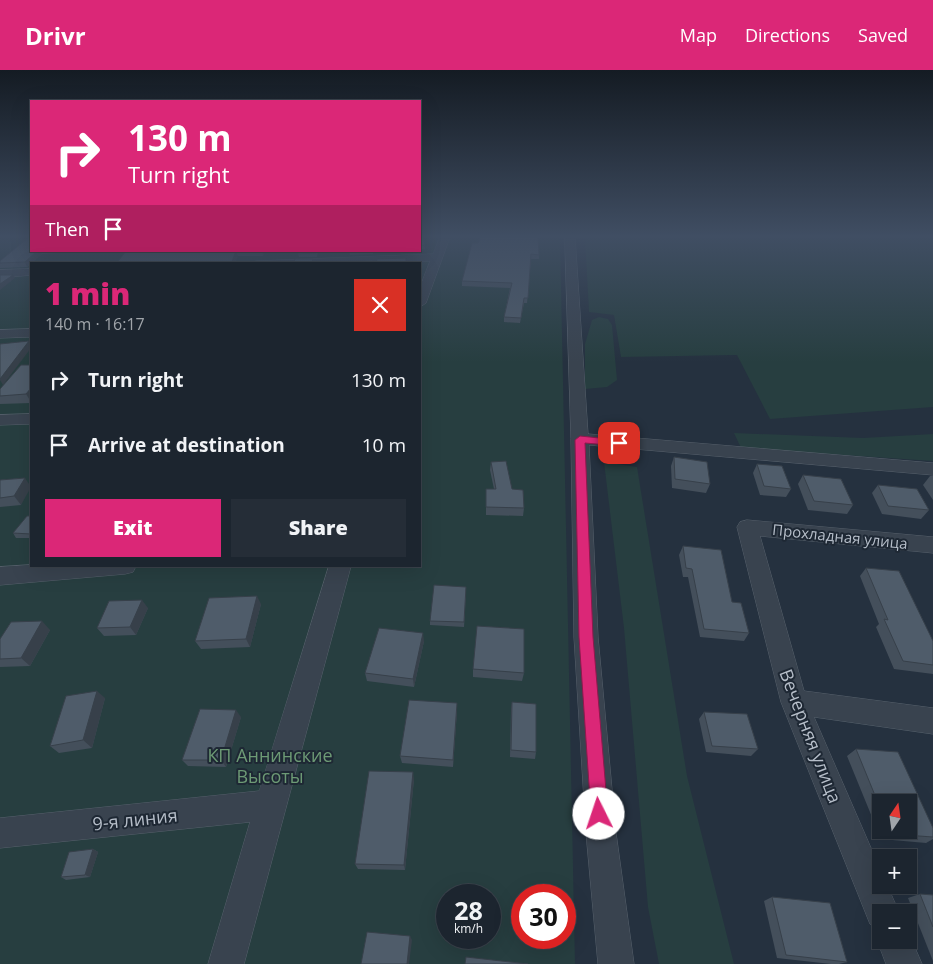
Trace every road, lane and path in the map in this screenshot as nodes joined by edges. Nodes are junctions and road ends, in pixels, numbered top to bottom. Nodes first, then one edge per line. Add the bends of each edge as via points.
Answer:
1 (429, 279) edge
2 (572, 279) edge
3 (421, 300) edge
4 (30, 333) edge
5 (0, 334) edge
6 (30, 419) edge
7 (0, 420) edge
8 (580, 440) junction
9 (933, 468) edge
10 (747, 527) joint
11 (933, 545) edge
12 (113, 567) edge
13 (340, 567) edge
14 (0, 576) edge
15 (794, 702) junction
16 (933, 720) edge
17 (270, 805) junction
18 (0, 833) edge
19 (879, 904) edge
20 (898, 949) edge
21 (226, 964) edge
22 (616, 964) edge
23 (904, 964) edge

1 - 3 street
2 - 8 street
4 - 5 street
6 - 7 street
8 - 9 street
8 - 22 street via 586,637 600,833
10 - 11 street, Прохладная улица
10 - 15 street, Вечерняя улица
12 - 14 street
13 - 17 street
15 - 16 street
15 - 19 street, Вечерняя улица
17 - 18 street, 9-я линия
17 - 21 street
20 - 23 street

